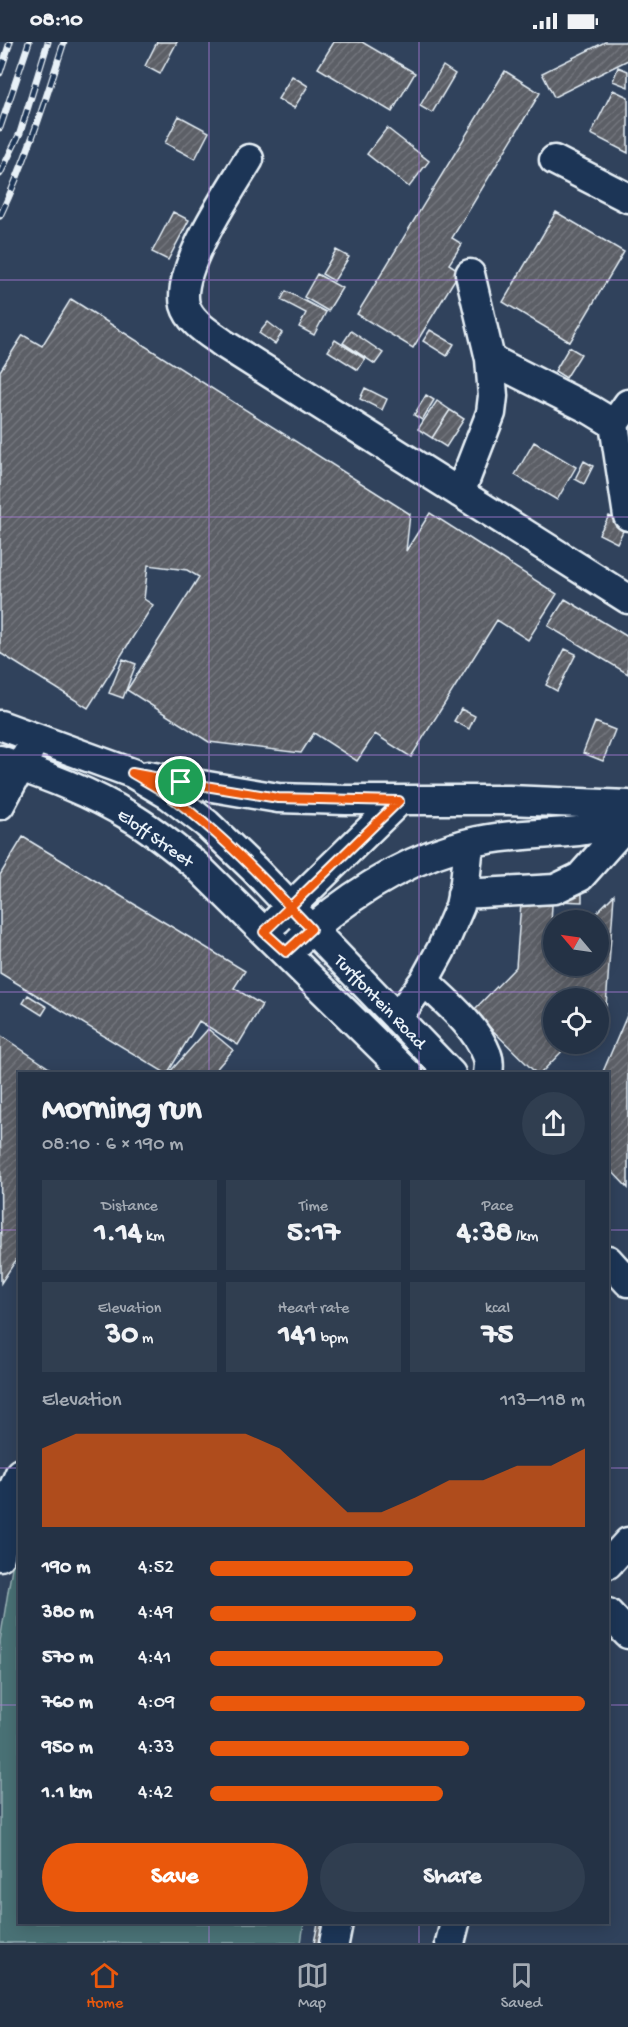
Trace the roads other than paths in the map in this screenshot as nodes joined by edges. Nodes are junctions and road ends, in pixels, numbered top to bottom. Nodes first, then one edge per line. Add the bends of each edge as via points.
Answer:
1 (249, 159) dead end
2 (554, 160) dead end
3 (628, 198) edge
4 (470, 274) dead end
5 (490, 359) junction
6 (621, 414) edge
7 (460, 493) junction
8 (628, 516) edge
9 (628, 599) edge
10 (0, 725) edge
11 (35, 738) junction
12 (10, 764) edge
13 (132, 773) junction
14 (399, 801) junction
15 (0, 805) edge
16 (628, 806) edge
17 (628, 823) edge
18 (469, 844) junction
19 (462, 894) junction
20 (290, 907) junction
21 (311, 929) junction
22 (264, 932) junction
23 (286, 952) junction
24 (424, 981) junction
25 (397, 1018) junction
26 (406, 1072) edge
27 (449, 1072) edge
28 (488, 1072) edge
29 (609, 1261) edge
30 (628, 1282) edge
31 (18, 1478) edge
32 (628, 1542) edge
33 (0, 1556) edge
34 (609, 1563) edge
35 (609, 1614) edge
36 (628, 1634) edge
37 (338, 1924) edge
38 (455, 1924) edge
39 (334, 1943) edge
40 (450, 1943) edge

1 - 7 street via 207,230 186,275 185,306 196,324
2 - 3 street
4 - 5 street
5 - 6 street via 591,410
5 - 7 street via 491,413
6 - 8 street
7 - 9 street
10 - 11 street
11 - 12 street
11 - 13 street
12 - 15 street
12 - 22 street, Eloff Street via 93,796 150,829 197,866
13 - 14 street via 278,798
13 - 20 street via 207,824
14 - 16 street via 508,800
14 - 20 street
17 - 18 street
17 - 19 street via 580,877 555,889
18 - 19 street
18 - 21 street via 405,866
19 - 24 street via 441,950
20 - 21 street
20 - 22 street
21 - 23 street
21 - 25 street, Turffontein Road
22 - 23 street, Eloff Street
23 - 26 street, Turffontein Road
24 - 25 street
24 - 28 street via 479,1040 488,1056
25 - 27 street, Turffontein Road
29 - 30 street
31 - 33 street via 10,1496
32 - 34 street
35 - 36 street
37 - 39 street
38 - 40 street

